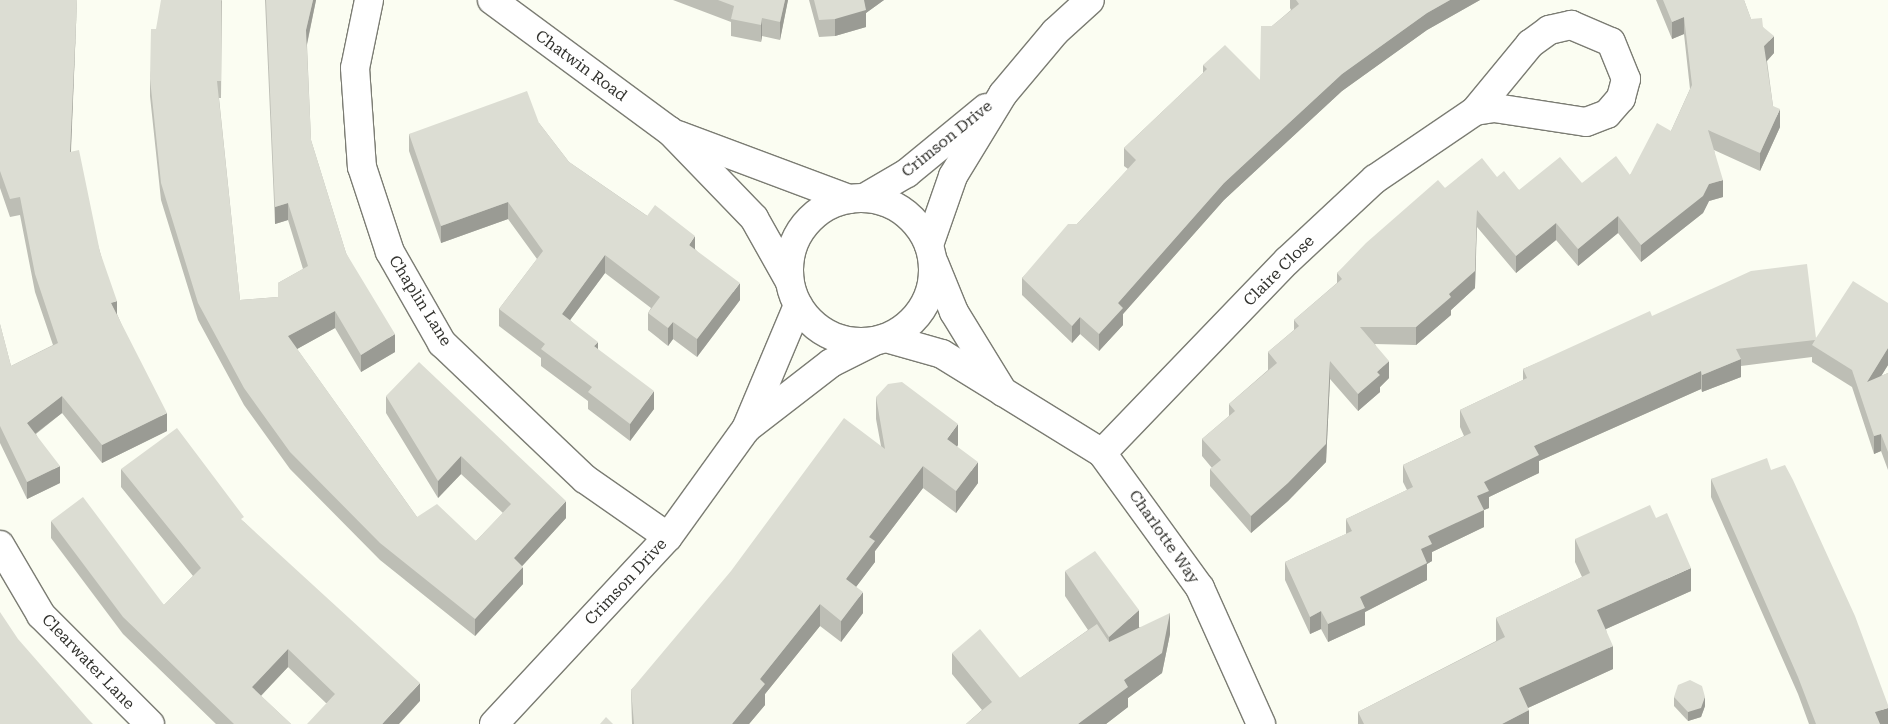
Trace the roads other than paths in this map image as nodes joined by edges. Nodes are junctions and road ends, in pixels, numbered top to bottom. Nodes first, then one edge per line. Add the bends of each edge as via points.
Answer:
1 (370, 0) edge
2 (492, 0) edge
3 (1090, 0) edge
4 (1003, 94) junction
5 (1475, 110) junction
6 (670, 131) junction
7 (856, 198) junction
8 (931, 253) junction
9 (789, 280) junction
10 (798, 305) junction
11 (881, 339) junction
12 (1008, 399) junction
13 (746, 429) junction
14 (1102, 453) junction
15 (668, 537) junction
16 (0, 546) edge
17 (150, 724) edge
18 (494, 724) edge
19 (1261, 724) edge

1 - 15 street, Chaplin Lane via 355,68 362,167 390,252 442,342 585,479
2 - 6 street, Chatwin Road
3 - 4 street, Crimson Drive via 1055,32
4 - 7 street, Crimson Drive via 907,173
4 - 8 street, Crimson Drive via 953,176
5 - 5 street, Claire Close via 1494,108 1586,122 1607,114 1621,98 1626,79 1611,42 1572,25 1556,28 1530,44
5 - 14 street, Claire Close via 1368,186 1288,260
6 - 7 street, Chatwin Road
6 - 9 street, Chatwin Road via 754,218
7 - 8 street via 904,211
7 - 9 street via 828,205 810,219 797,237
8 - 11 street via 932,286 922,308 907,326
8 - 12 street via 954,312
9 - 10 street
10 - 11 street via 812,323 832,336
10 - 13 street, Crimson Drive
11 - 12 street via 942,354
11 - 13 street, Crimson Drive via 831,363
12 - 14 street, Charlotte Way
13 - 15 street, Crimson Drive
14 - 19 street, Charlotte Way via 1200,588
15 - 18 street, Crimson Drive
16 - 17 street, Clearwater Lane via 41,615

